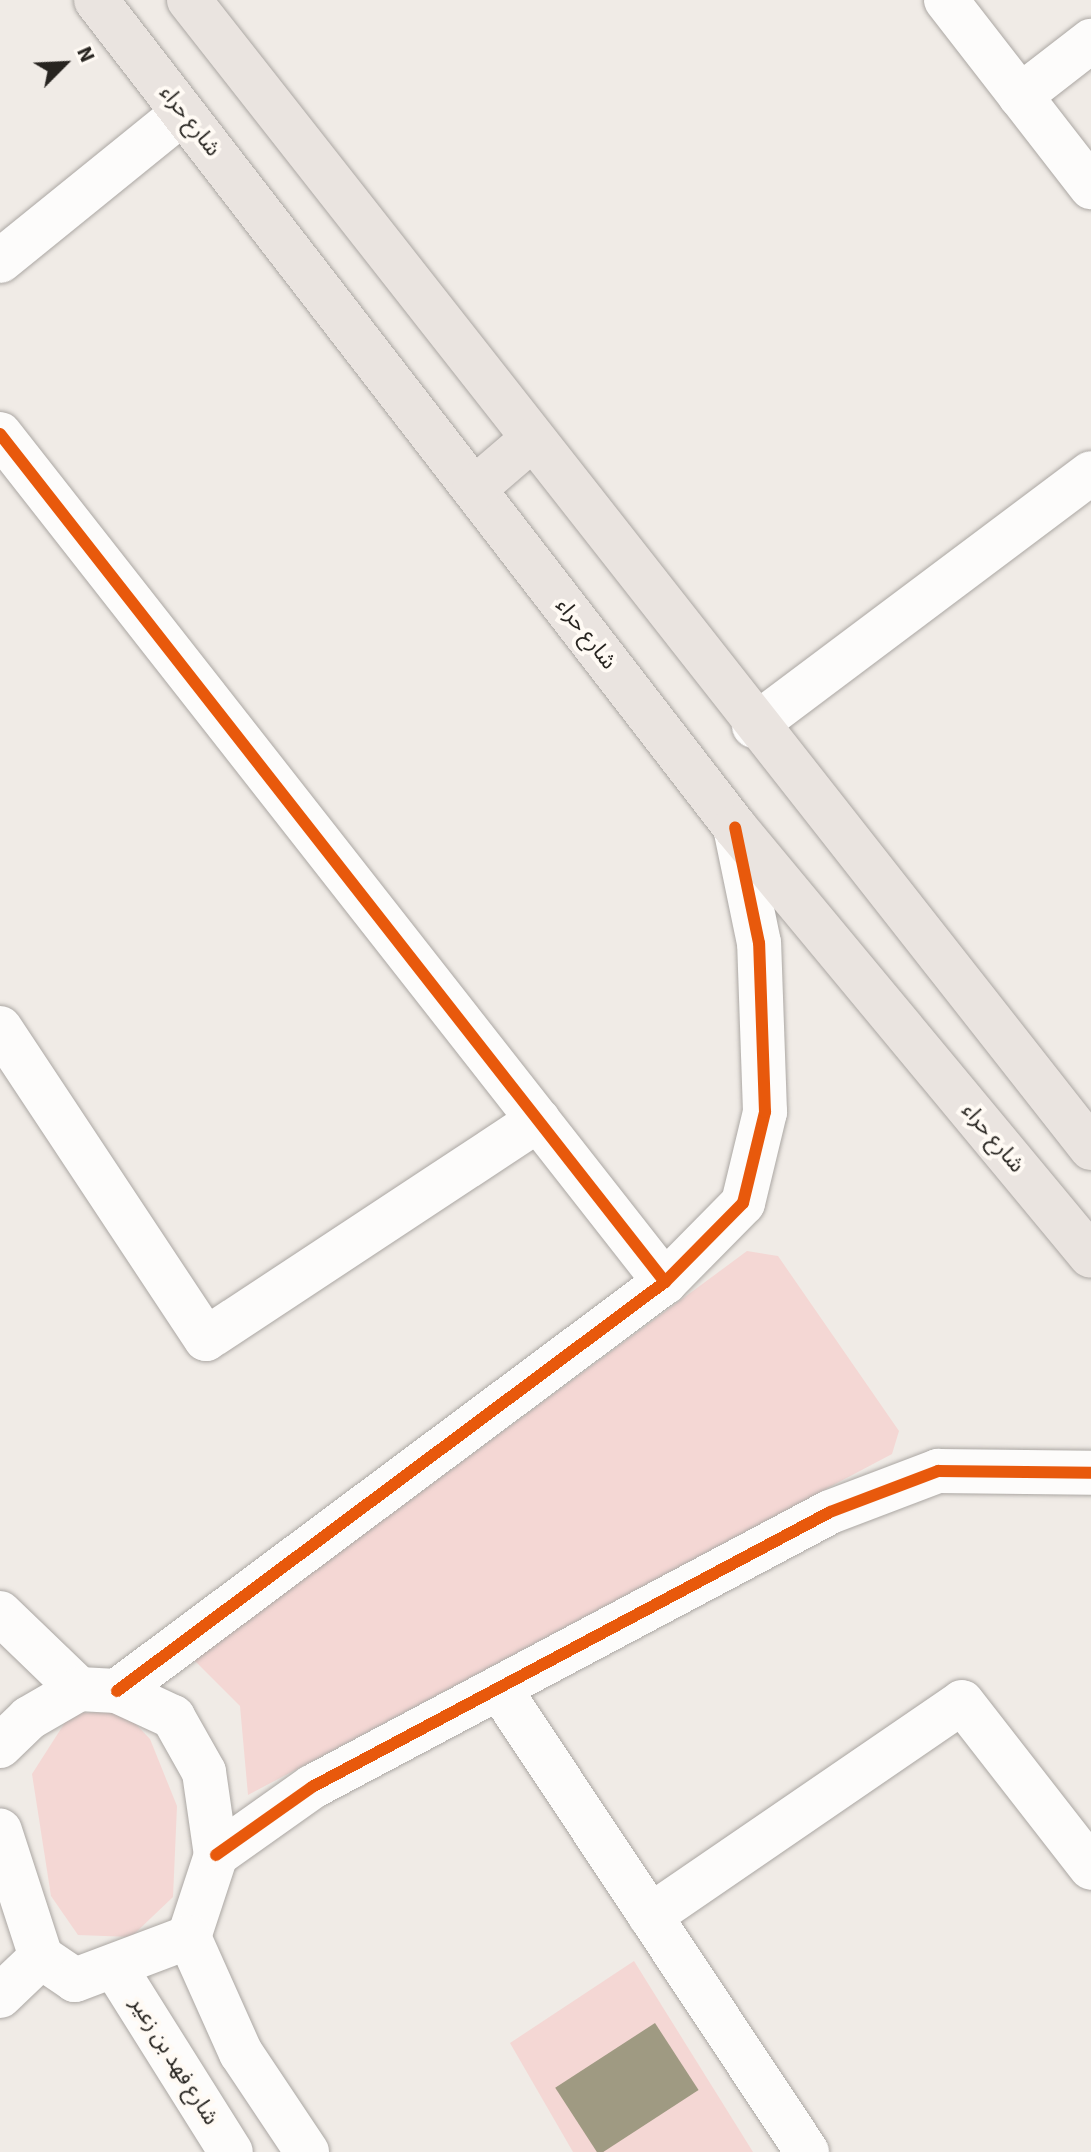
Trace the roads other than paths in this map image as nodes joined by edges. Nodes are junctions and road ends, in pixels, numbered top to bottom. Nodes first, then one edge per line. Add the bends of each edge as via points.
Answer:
1 (96, 0) edge
2 (189, 0) edge
3 (946, 0) edge
4 (1091, 41) edge
5 (1020, 96) junction
6 (183, 113) junction
7 (1091, 187) edge
8 (0, 261) edge
9 (0, 434) edge
10 (531, 440) junction
11 (1091, 473) edge
12 (474, 489) junction
13 (754, 726) junction
14 (735, 827) junction
15 (0, 1028) edge
16 (538, 1120) junction
17 (1091, 1148) edge
18 (1091, 1256) edge
19 (665, 1282) junction
20 (1091, 1473) edge
21 (0, 1613) edge
22 (499, 1688) junction
23 (98, 1690) junction
24 (0, 1746) edge
25 (0, 1831) edge
26 (0, 1838) edge
27 (216, 1855) junction
28 (1091, 1868) edge
29 (650, 1916) junction
30 (189, 1937) junction
31 (41, 1957) junction
32 (116, 1969) junction
33 (0, 1996) edge
34 (231, 2152) edge
35 (307, 2152) edge
36 (807, 2152) edge

1 - 6 main road, شارع حراء
2 - 10 main road
3 - 5 street
4 - 5 street
5 - 7 street
6 - 8 street
6 - 12 main road, شارع حراء
9 - 16 street
10 - 12 main road
10 - 13 main road
11 - 13 street
12 - 14 main road, شارع حراء
13 - 17 main road
14 - 18 main road, شارع حراء
14 - 19 street via 759,943 765,1112 743,1203
15 - 16 street via 206,1339
16 - 19 street
19 - 23 street
20 - 22 street via 938,1471 830,1512
21 - 23 street
22 - 27 street via 312,1787
22 - 29 street
23 - 24 street via 29,1718
23 - 27 street via 173,1717 204,1772
25 - 26 street
26 - 31 street
27 - 30 street
28 - 29 street via 962,1702
29 - 36 street
30 - 32 street
30 - 35 street via 241,2053
31 - 32 street via 75,1980
31 - 33 street
32 - 34 street, شارع فهد بن زعير

